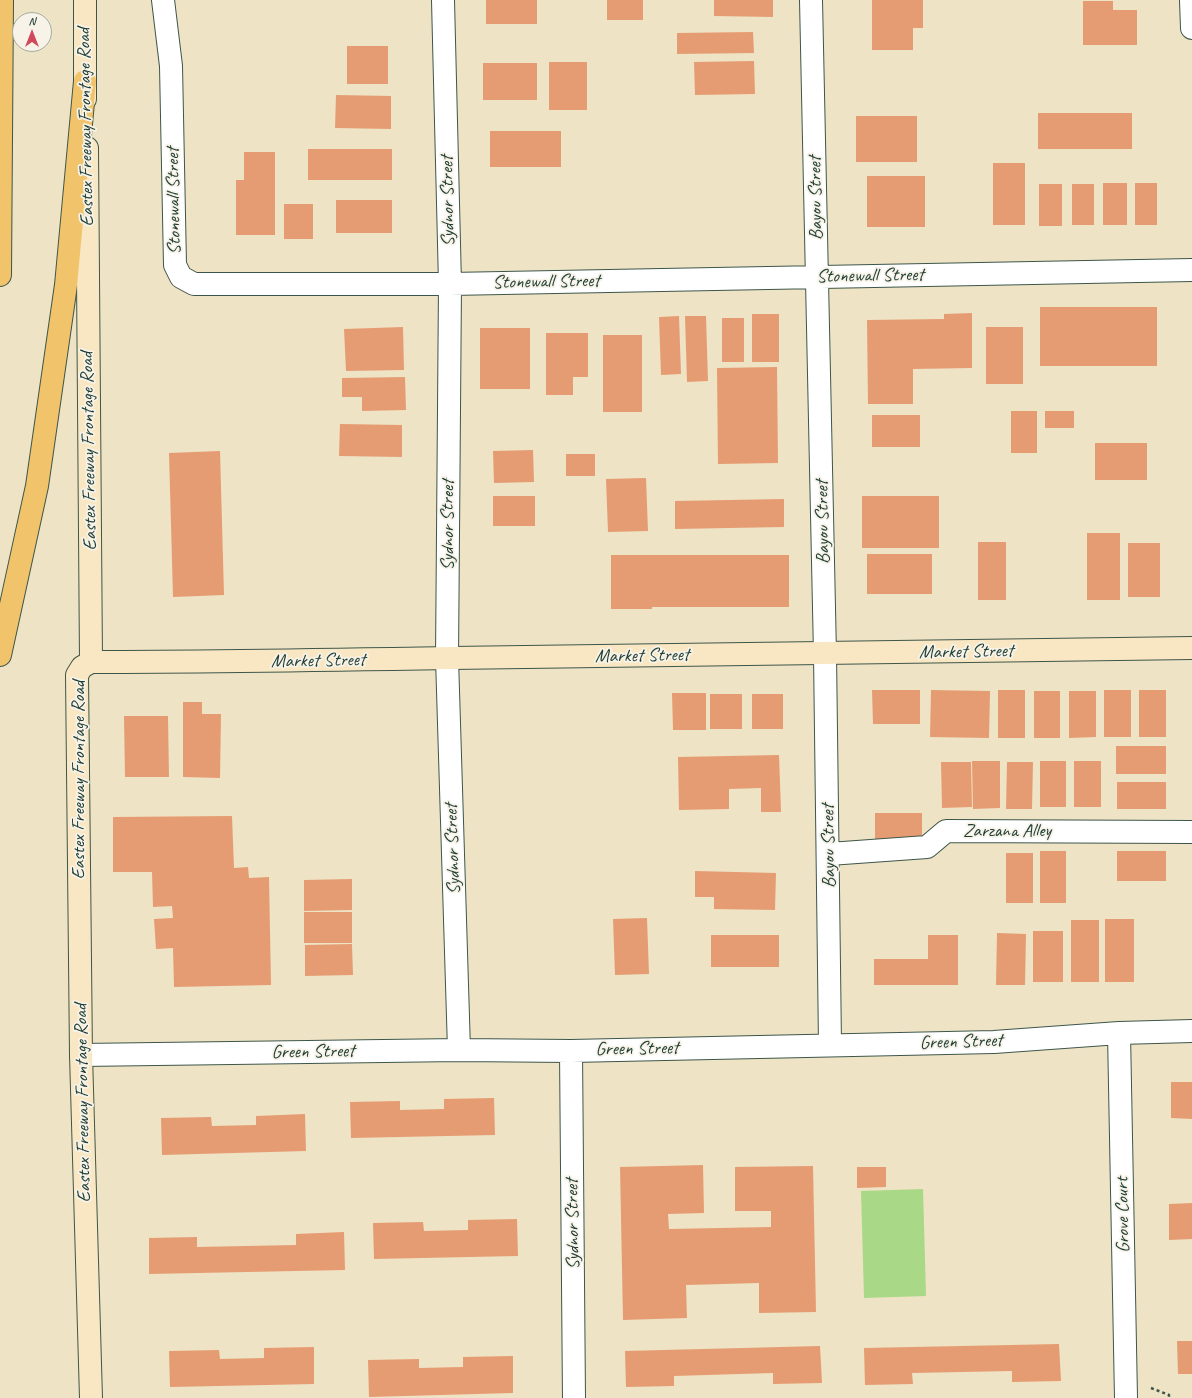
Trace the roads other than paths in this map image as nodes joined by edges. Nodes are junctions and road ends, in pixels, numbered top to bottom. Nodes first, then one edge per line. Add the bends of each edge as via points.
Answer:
1 (2, 0) edge
2 (85, 0) edge
3 (163, 0) edge
4 (443, 0) edge
5 (811, 0) edge
6 (1192, 0) edge
7 (1192, 28) edge
8 (85, 82) junction
9 (1192, 270) edge
10 (0, 275) edge
11 (818, 277) junction
12 (450, 284) junction
13 (1192, 648) edge
14 (825, 654) junction
15 (0, 655) edge
16 (448, 658) junction
17 (91, 662) junction
18 (1192, 832) edge
19 (829, 854) junction
20 (1192, 1031) edge
21 (1119, 1033) junction
22 (830, 1045) junction
23 (459, 1050) junction
24 (571, 1051) junction
25 (81, 1055) junction
26 (91, 1398) edge
27 (574, 1398) edge
28 (1126, 1398) edge

1 - 10 highway
2 - 8 street, Eastex Freeway Frontage Road
3 - 12 street, Stonewall Street via 171,66 175,265 181,277 194,284
4 - 12 street, Sydnor Street
5 - 11 street, Bayou Street
6 - 7 street
8 - 15 highway via 66,286 37,486
8 - 17 street, Eastex Freeway Frontage Road
9 - 11 street, Stonewall Street
11 - 12 street, Stonewall Street
11 - 14 street, Bayou Street
12 - 16 street, Sydnor Street
13 - 14 street, Market Street
14 - 16 street, Market Street
14 - 19 street, Bayou Street
16 - 17 street, Market Street
16 - 23 street, Sydnor Street
17 - 25 street, Eastex Freeway Frontage Road via 82,667 77,675
18 - 19 street, Zarzana Alley via 946,831 927,848
19 - 22 street, Bayou Street
20 - 21 street, Green Street
21 - 22 street, Green Street via 994,1042
21 - 28 street, Grove Court
22 - 24 street, Green Street
23 - 24 street, Green Street
23 - 25 street, Green Street
24 - 27 street, Sydnor Street
25 - 26 street, Eastex Freeway Frontage Road

